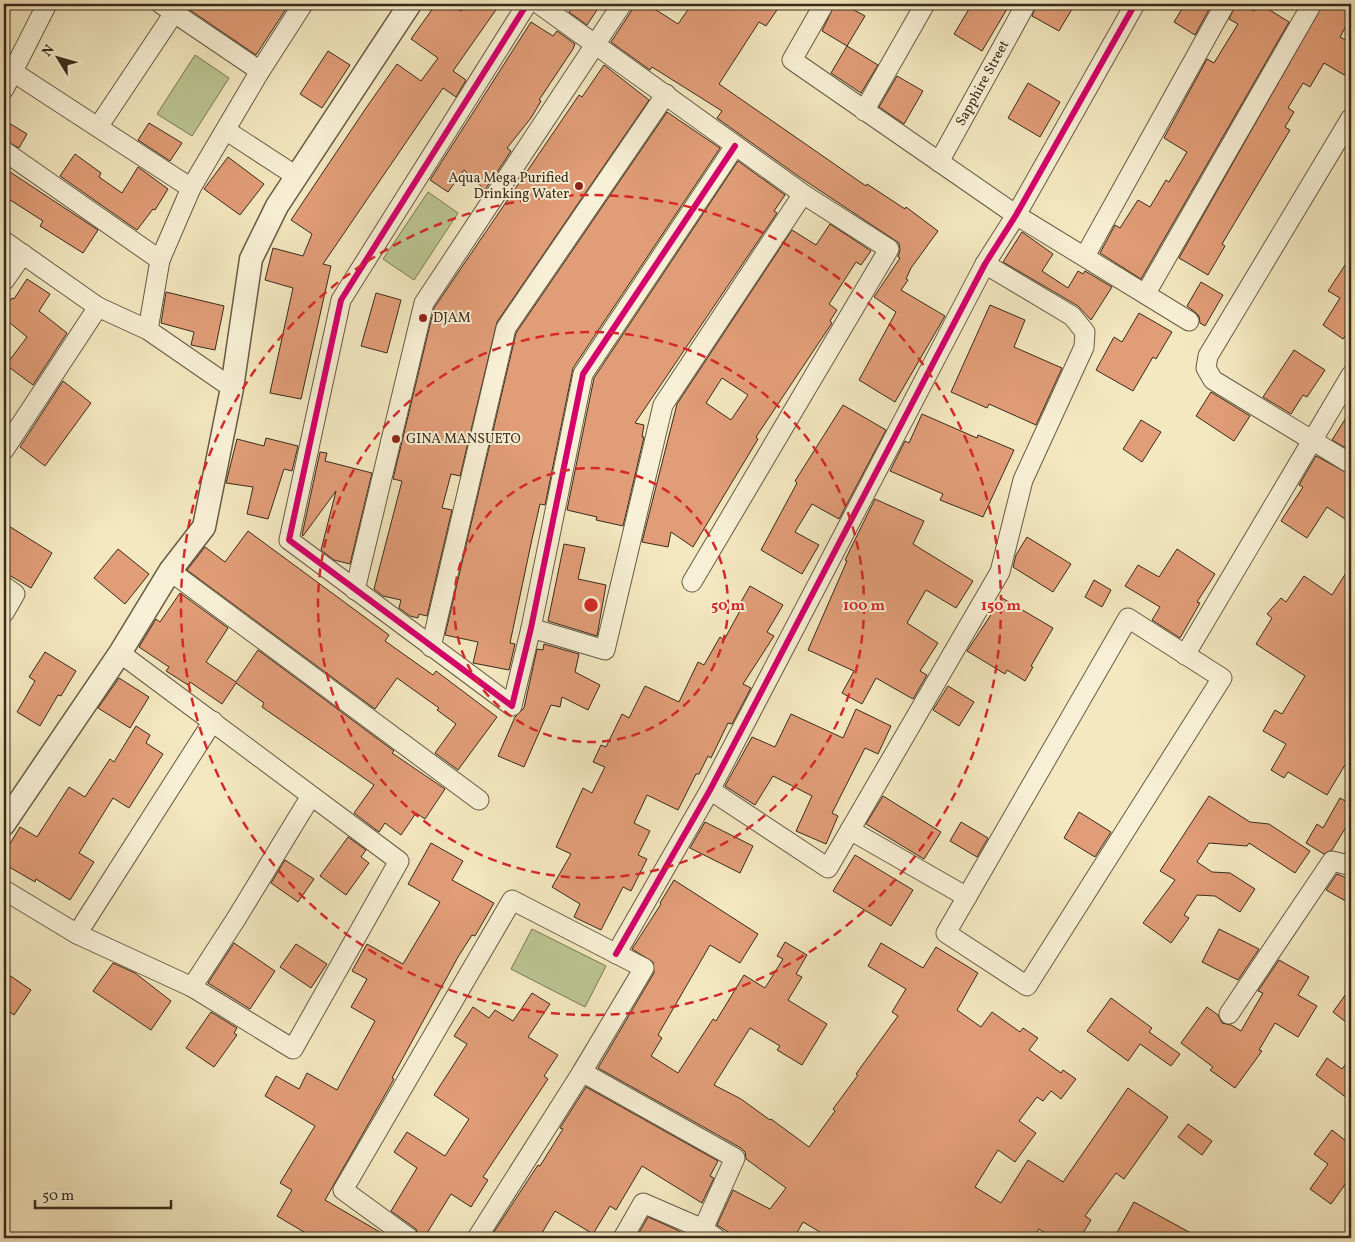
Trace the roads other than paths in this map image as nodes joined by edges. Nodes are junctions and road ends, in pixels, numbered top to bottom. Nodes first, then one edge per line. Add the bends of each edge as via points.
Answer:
1 (47, 4) edge
2 (303, 4) edge
3 (410, 4) edge
4 (526, 4) edge
5 (539, 4) edge
6 (622, 4) edge
7 (824, 4) edge
8 (925, 4) edge
9 (1026, 4) edge
10 (1136, 4) edge
11 (1225, 4) edge
12 (1312, 4) edge
13 (168, 8) edge
14 (597, 44) junction
15 (260, 71) junction
16 (13, 72) junction
17 (4, 89) edge
18 (666, 94) junction
19 (864, 111) junction
20 (1351, 118) edge
21 (98, 127) junction
22 (226, 131) junction
23 (735, 146) junction
24 (4, 151) edge
25 (939, 162) junction
26 (296, 176) junction
27 (191, 188) junction
28 (803, 194) junction
29 (1016, 215) junction
30 (4, 241) edge
31 (23, 254) junction
32 (1084, 256) junction
33 (160, 260) junction
34 (985, 264) junction
35 (4, 281) edge
36 (1146, 293) junction
37 (98, 307) junction
38 (1189, 321) dead end
39 (148, 330) junction
40 (1351, 375) edge
41 (232, 388) junction
42 (1312, 440) junction
43 (4, 450) edge
44 (1351, 464) edge
45 (170, 571) junction
46 (692, 582) dead end
47 (4, 586) edge
48 (355, 590) junction
49 (4, 613) edge
50 (531, 628) junction
51 (431, 647) junction
52 (120, 653) junction
53 (1185, 654) junction
54 (213, 721) junction
55 (710, 790) junction
56 (311, 796) junction
57 (479, 800) dead end
58 (6, 816) edge
59 (850, 830) junction
60 (1350, 864) edge
61 (4, 890) edge
62 (967, 897) junction
63 (77, 934) junction
64 (616, 954) junction
65 (192, 987) junction
66 (1229, 1014) dead end
67 (582, 1072) junction
68 (709, 1234) edge
69 (409, 1238) edge
70 (477, 1238) edge
71 (624, 1238) edge

1 - 16 street
2 - 15 street
3 - 26 street
4 - 48 street via 341,300 289,540
5 - 14 street
6 - 14 street
7 - 19 street via 792,60
8 - 19 street
9 - 25 street, Sapphire Street
10 - 29 street
11 - 32 street
12 - 36 street
13 - 15 street
13 - 21 street
14 - 18 street
14 - 48 street via 424,304
15 - 22 street
16 - 17 street
16 - 21 street
18 - 23 street
18 - 51 street via 506,328
19 - 25 street
20 - 42 street via 1208,356 1206,368 1213,380
21 - 27 street
22 - 26 street
22 - 27 street
23 - 28 street
23 - 50 street via 583,374
24 - 33 street
25 - 29 street
26 - 41 street via 251,259
27 - 33 street
28 - 46 street via 889,249
28 - 50 street via 663,405 605,650
29 - 32 street
29 - 34 street
30 - 31 street
31 - 35 street
31 - 37 street
32 - 36 street
33 - 39 street
34 - 55 street
34 - 59 street via 1072,316 1085,332 1084,347 1023,480 1000,572
36 - 38 street
37 - 39 street
37 - 43 street
39 - 41 street
40 - 42 street
41 - 45 street via 204,527
42 - 44 street
42 - 53 street
45 - 52 street
45 - 57 street
47 - 49 street via 15,594
48 - 51 street
50 - 51 street via 512,706
52 - 54 street
52 - 58 street
53 - 62 street via 1128,618
53 - 62 street via 1222,678 1026,986 946,933
54 - 56 street
54 - 63 street
55 - 59 street via 828,868
55 - 64 street
56 - 65 street
56 - 65 street via 399,861 293,1049
59 - 62 street
60 - 66 street via 1332,861
61 - 63 street
63 - 65 street
64 - 67 street via 644,968
64 - 69 street via 512,900 343,1190
67 - 68 street via 735,1158
67 - 70 street
68 - 71 street via 643,1203

